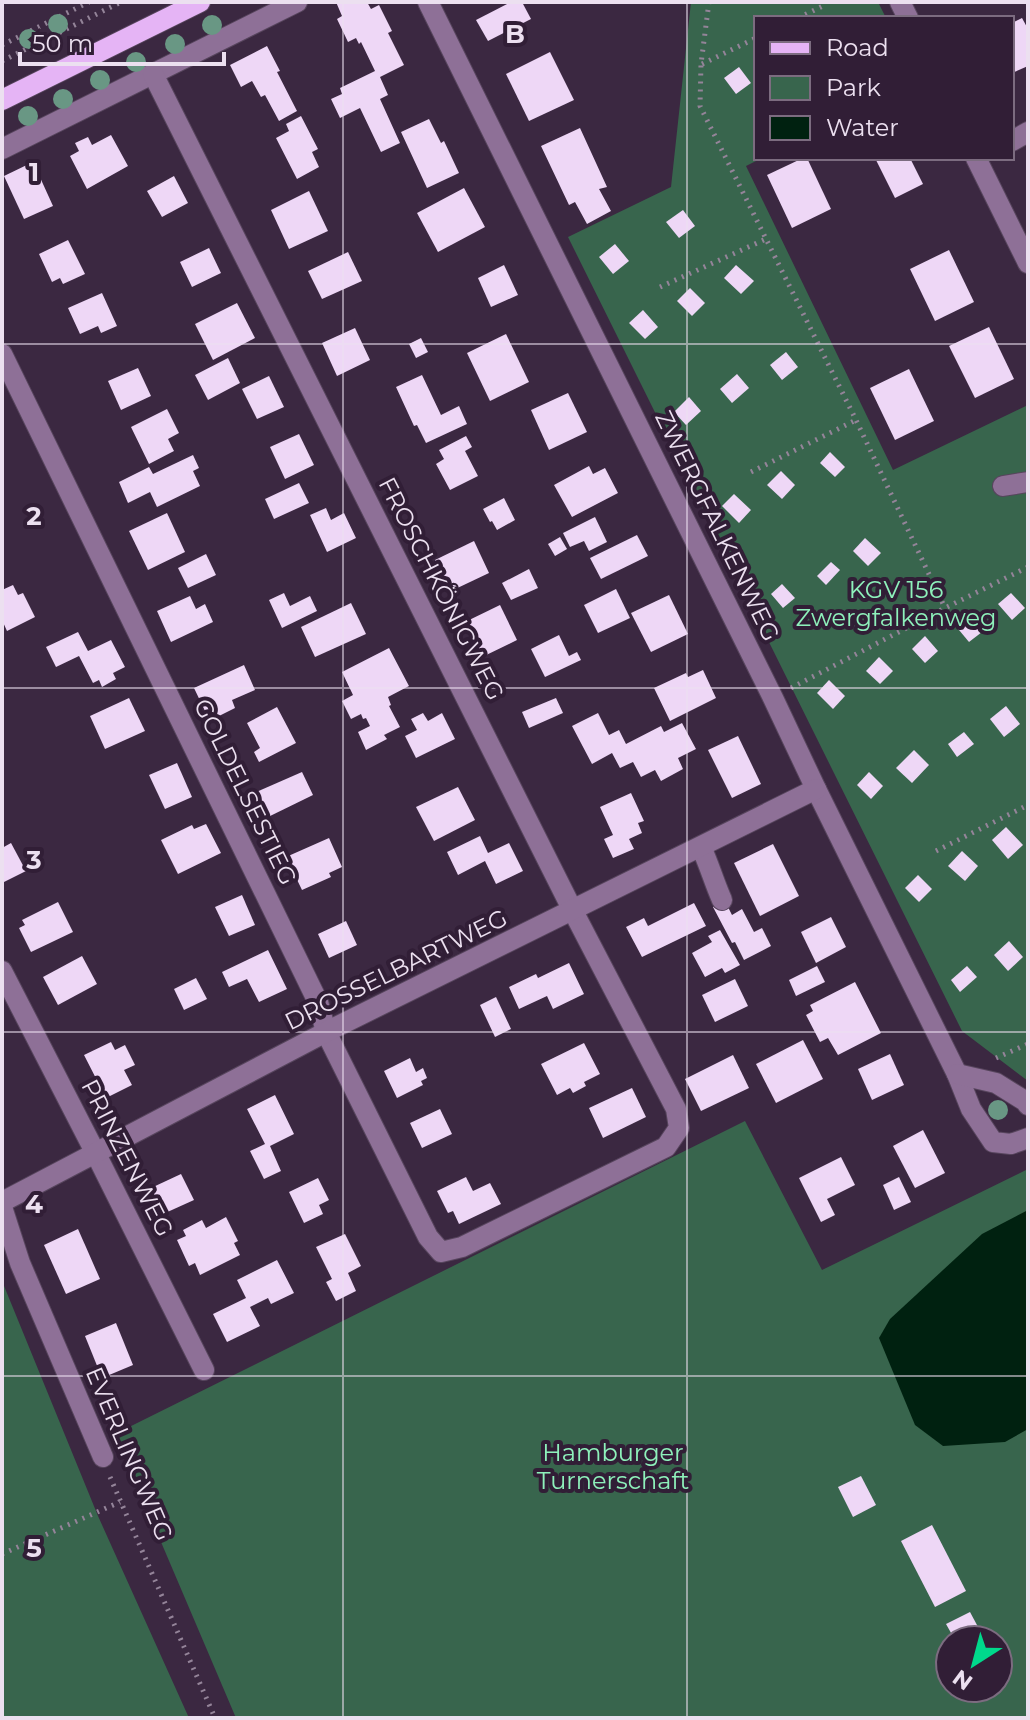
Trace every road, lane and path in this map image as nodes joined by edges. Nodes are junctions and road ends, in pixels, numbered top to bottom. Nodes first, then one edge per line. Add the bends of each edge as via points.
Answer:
1 (89, 2) edge
2 (121, 2) edge
3 (200, 2) edge
4 (297, 2) edge
5 (428, 2) edge
6 (709, 2) edge
7 (823, 6) dead end
8 (802, 16) edge
9 (754, 39) edge
10 (2, 45) edge
11 (2, 61) edge
12 (701, 64) junction
13 (153, 74) junction
14 (2, 100) edge
15 (2, 149) edge
16 (978, 160) edge
17 (766, 239) junction
18 (1028, 263) edge
19 (660, 287) dead end
20 (2, 354) edge
21 (856, 420) junction
22 (751, 472) dead end
23 (1028, 482) edge
24 (1003, 486) dead end
25 (1028, 567) edge
26 (945, 608) junction
27 (773, 698) junction
28 (816, 789) junction
29 (1028, 805) edge
30 (701, 847) junction
31 (936, 851) dead end
32 (722, 900) dead end
33 (573, 911) junction
34 (2, 971) edge
35 (326, 1032) junction
36 (957, 1074) junction
37 (1028, 1105) edge
38 (1028, 1138) edge
39 (95, 1152) junction
40 (2, 1204) edge
41 (441, 1252) joint
42 (204, 1370) dead end
43 (103, 1457) joint
44 (120, 1502) junction
45 (2, 1554) edge
46 (215, 1718) edge

1 - 10 path
2 - 11 path
3 - 14 main road
4 - 13 street
5 - 27 street, ZWERGFALKENWEG
6 - 12 path
7 - 8 path
9 - 12 path
12 - 17 path via 700,106
13 - 15 street
13 - 33 street, FROSCHKÖNIGWEG
16 - 18 street
17 - 19 path
17 - 21 path
20 - 35 street, GOLDELSESTIEG via 318,1002
21 - 22 path
21 - 26 path
23 - 24 street
25 - 26 path
26 - 27 path
27 - 28 street, ZWERGFALKENWEG
28 - 30 street, DROSSELBARTWEG
28 - 36 street, ZWERGFALKENWEG
29 - 31 path
30 - 32 street
30 - 33 street, DROSSELBARTWEG
33 - 35 street, DROSSELBARTWEG
33 - 41 street, FROSCHKÖNIGWEG via 676,1109 679,1128 666,1147 462,1247
34 - 39 street, PRINZENWEG
35 - 39 street, DROSSELBARTWEG
35 - 41 street, GOLDELSESTIEG via 428,1237
36 - 37 street via 996,1083
36 - 38 street, ZWERGFALKENWEG via 971,1109 993,1142 1011,1144
39 - 40 street, DROSSELBARTWEG
39 - 42 street, PRINZENWEG
40 - 43 street, EVERLINGWEG via 20,1263
43 - 44 path, EVERLINGWEG
44 - 45 path
44 - 46 path, EVERLINGWEG

